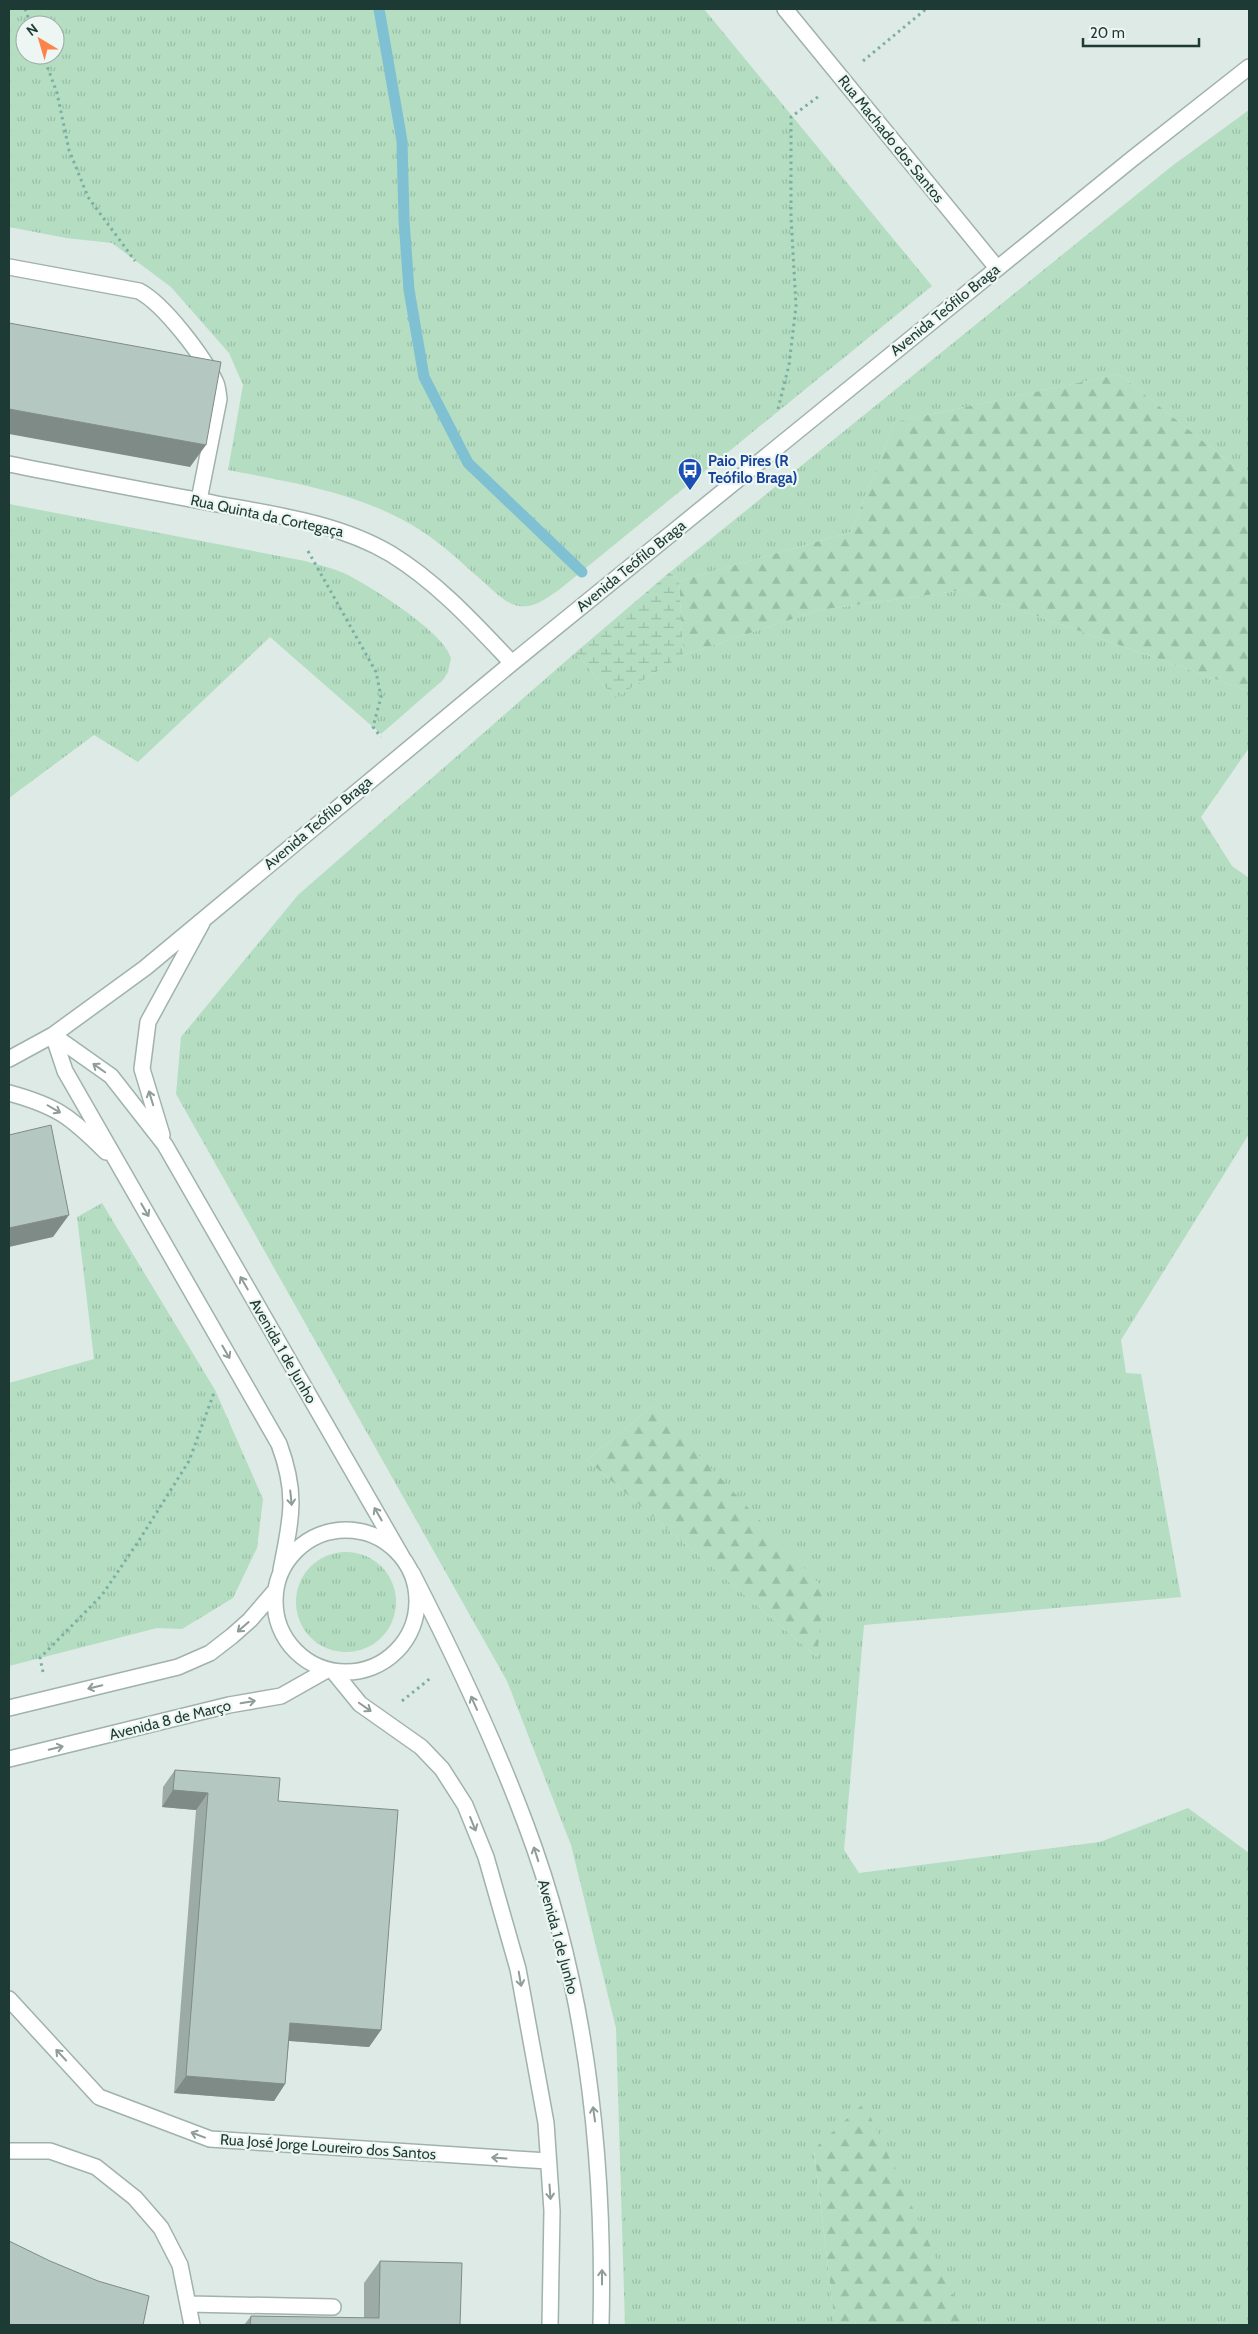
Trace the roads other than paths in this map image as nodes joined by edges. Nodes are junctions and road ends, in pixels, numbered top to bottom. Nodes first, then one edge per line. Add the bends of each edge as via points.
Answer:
1 (786, 9) edge
2 (1249, 66) edge
3 (9, 267) edge
4 (997, 268) junction
5 (193, 348) junction
6 (178, 355) edge
7 (9, 464) edge
8 (199, 500) junction
9 (512, 663) junction
10 (207, 916) junction
11 (53, 1035) junction
12 (9, 1059) edge
13 (9, 1093) edge
14 (165, 1145) junction
15 (121, 1168) junction
16 (402, 1557) junction
17 (281, 1570) junction
18 (412, 1574) junction
19 (275, 1591) junction
20 (330, 1670) junction
21 (9, 1708) edge
22 (9, 1759) edge
23 (9, 1999) edge
24 (9, 2151) edge
25 (548, 2161) junction
26 (190, 2304) junction
27 (333, 2307) dead end
28 (192, 2325) edge
29 (550, 2325) edge
30 (601, 2325) edge

1 - 4 street, Rua Machado dos Santos
2 - 4 street, Avenida Teófilo Braga
3 - 5 street via 139,291 150,297
4 - 9 street, Avenida Teófilo Braga
5 - 6 street
5 - 8 street via 217,386 218,399
7 - 8 street, Rua Quinta da Cortegaça
8 - 9 street, Rua Quinta da Cortegaça via 289,518 354,536 390,554 449,599
9 - 10 street, Avenida Teófilo Braga
10 - 11 street, Avenida Teófilo Braga via 145,968
14 -> 10 street, Avenida 1 de Junho via 142,1069 148,1022
11 - 12 street, Avenida Teófilo Braga
14 -> 11 street, Avenida 1 de Junho via 111,1076
11 - 15 street via 65,1071
13 -> 15 street via 41,1102 75,1121
16 -> 14 street, Avenida 1 de Junho
15 -> 17 street via 279,1444 288,1470 292,1508
16 - 17 street via 388,1543 370,1533 328,1531 293,1553
16 - 18 street
17 - 19 street
18 - 20 street via 417,1592 417,1612 411,1631 400,1648 385,1661 366,1669
30 -> 18 street, Avenida 1 de Junho via 601,2212 596,2135 574,1994 555,1915 527,1826 503,1767
19 - 20 street via 275,1611 281,1631 293,1649 308,1662
19 -> 21 street via 250,1620 225,1641 178,1667
22 -> 20 street, Avenida 8 de Março via 229,1705 281,1696
20 -> 25 street via 360,1704 421,1747 442,1769 465,1805 486,1857 518,1969 546,2122
25 -> 23 street, Rua José Jorge Loureiro dos Santos via 210,2139 99,2097
24 - 26 street via 50,2151 96,2167 135,2198 161,2228 180,2265
25 -> 29 street via 552,2211
26 - 27 street
26 - 28 street

